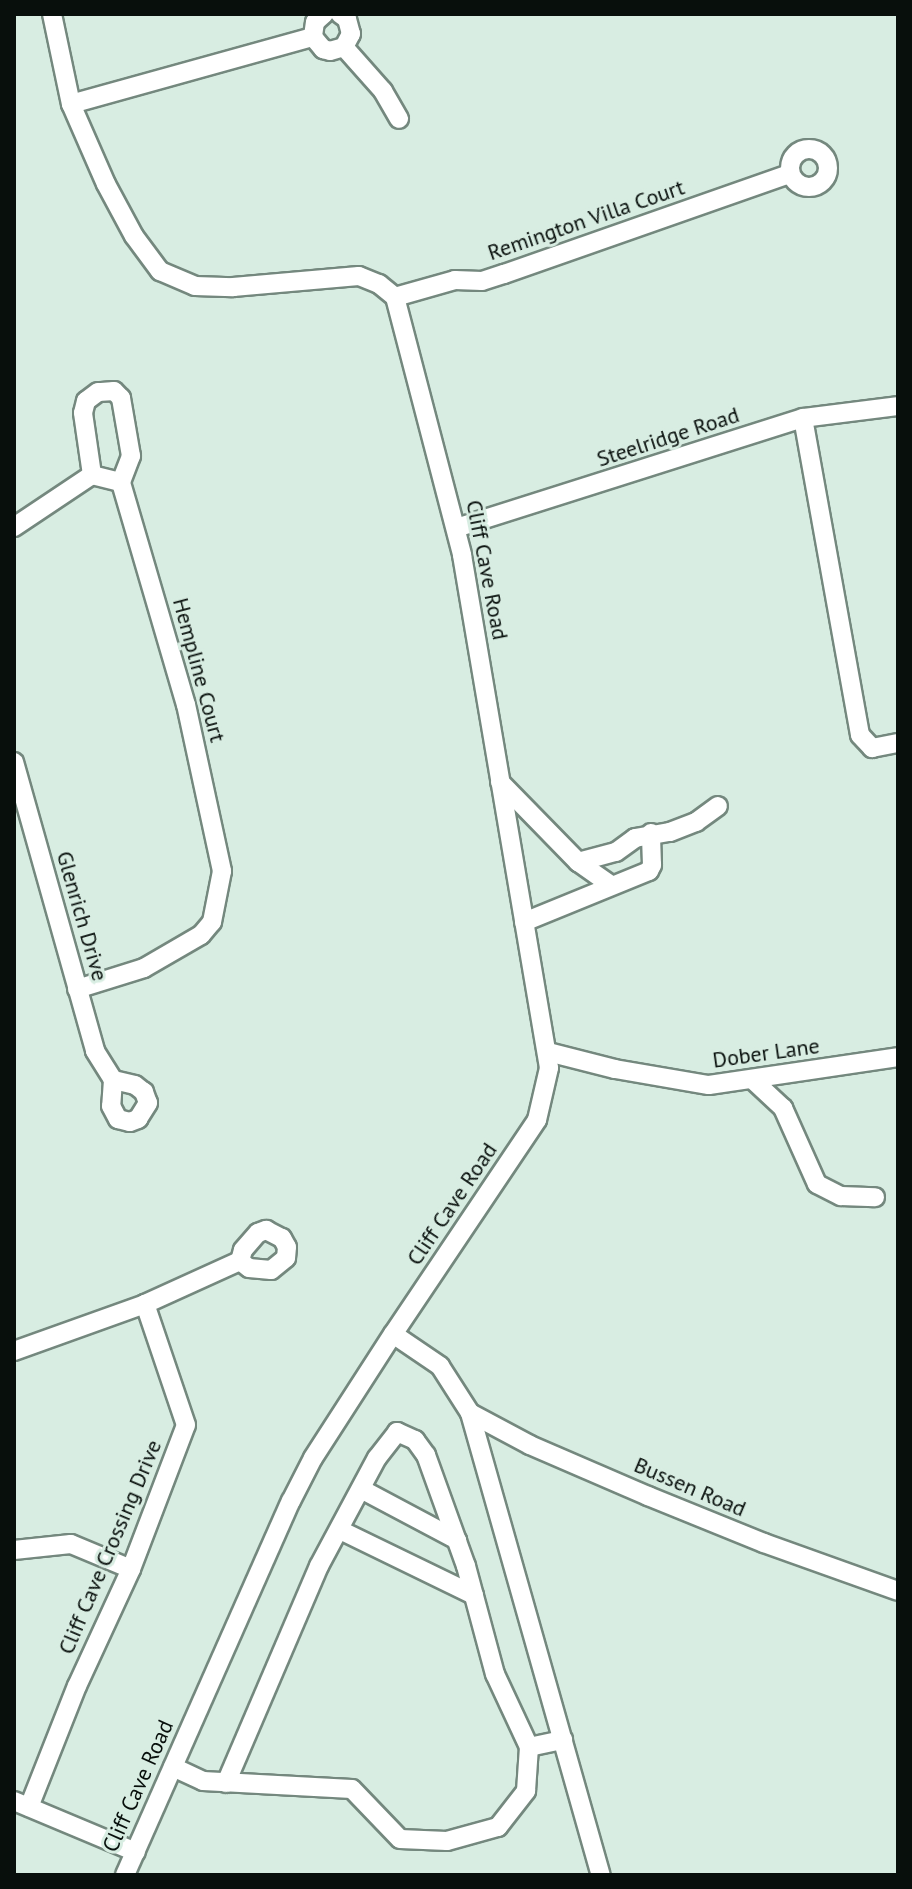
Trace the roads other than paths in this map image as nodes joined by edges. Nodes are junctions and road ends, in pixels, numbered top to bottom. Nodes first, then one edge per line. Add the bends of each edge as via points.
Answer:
1 (52, 14) edge
2 (324, 14) edge
3 (340, 14) edge
4 (313, 37) junction
5 (344, 47) junction
6 (71, 104) junction
7 (399, 119) dead end
8 (790, 174) dead end
9 (395, 297) junction
10 (898, 406) edge
11 (803, 418) junction
12 (92, 475) junction
13 (121, 482) junction
14 (14, 527) edge
15 (456, 528) junction
16 (898, 743) edge
17 (14, 762) edge
18 (500, 782) junction
19 (718, 806) dead end
20 (651, 833) junction
21 (578, 862) junction
22 (610, 884) junction
23 (524, 922) junction
24 (77, 989) junction
25 (548, 1052) junction
26 (898, 1057) edge
27 (113, 1080) dead end
28 (754, 1081) junction
29 (875, 1197) dead end
30 (240, 1261) dead end
31 (145, 1304) junction
32 (393, 1334) junction
33 (14, 1351) edge
34 (470, 1413) junction
35 (361, 1489) junction
36 (340, 1530) junction
37 (457, 1540) junction
38 (14, 1550) edge
39 (131, 1569) junction
40 (898, 1591) edge
41 (474, 1595) junction
42 (563, 1740) junction
43 (529, 1747) junction
44 (173, 1767) junction
45 (226, 1783) junction
46 (22, 1804) edge
47 (136, 1852) junction
48 (125, 1875) edge
49 (601, 1875) edge

1 - 6 street
2 - 4 street via 315,22
3 - 5 street via 351,26
4 - 5 street via 323,49
4 - 6 street
5 - 7 street via 383,91
6 - 9 street via 106,184 160,271 208,287 359,276
8 - 9 street, Remington Villa Court via 482,281 455,280
9 - 15 street, Cliff Cave Road
10 - 11 street, Steelridge Road
11 - 15 street, Steelridge Road
11 - 16 street via 860,735 872,748
12 - 13 street
12 - 13 street, Hempline Court via 86,401 98,392 114,391 121,398 131,456
12 - 14 street
13 - 24 street, Hempline Court via 186,705 222,871 212,922 201,935 144,968
15 - 18 street, Cliff Cave Road
17 - 24 street, Glenrich Drive
18 - 21 street
18 - 23 street, Cliff Cave Road
19 - 20 street via 696,822
20 - 21 street via 616,852
20 - 22 street via 649,871
21 - 22 street
22 - 23 street
23 - 25 street, Cliff Cave Road
24 - 27 street, Glenrich Drive via 95,1051
25 - 28 street, Dober Lane via 691,1085
25 - 32 street, Cliff Cave Road via 548,1084 537,1120
26 - 28 street, Dober Lane
28 - 29 street via 783,1108 817,1184 841,1196
30 - 31 street
31 - 33 street
31 - 39 street, Cliff Cave Crossing Drive via 186,1425
32 - 34 street via 440,1366
32 - 44 street, Cliff Cave Road via 291,1501
34 - 40 street, Bussen Road via 648,1496
34 - 42 street
35 - 36 street
35 - 37 street
35 - 37 street via 392,1434 415,1440 426,1455
36 - 41 street
36 - 45 street via 319,1566
37 - 41 street
38 - 39 street via 71,1544
39 - 46 street, Cliff Cave Crossing Drive
41 - 43 street via 495,1674
42 - 43 street
42 - 49 street
43 - 45 street via 526,1791 498,1827 447,1841 400,1839 352,1789
44 - 45 street via 203,1781
44 - 47 street, Cliff Cave Road
46 - 47 street
47 - 48 street, Cliff Cave Road

